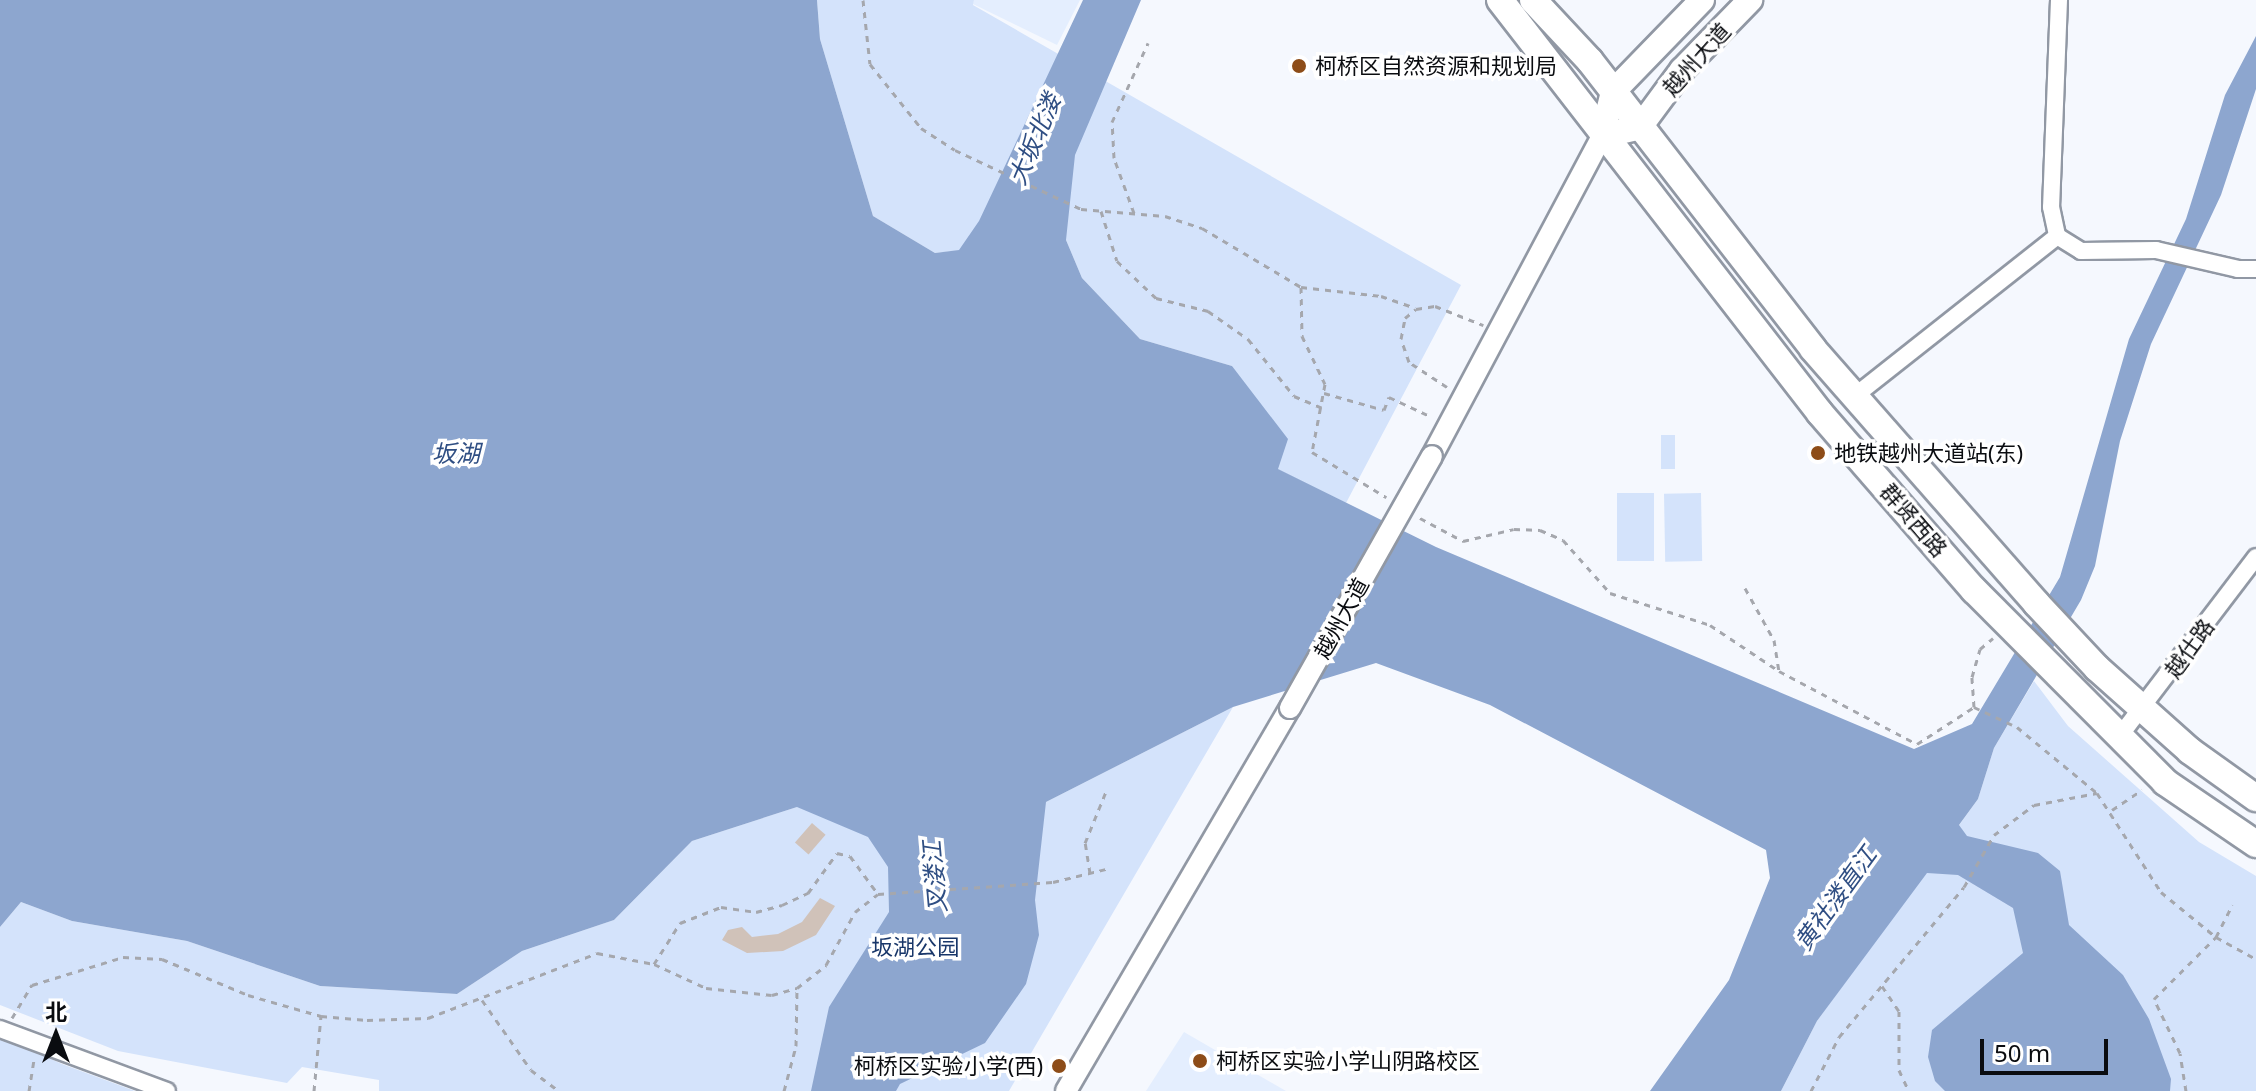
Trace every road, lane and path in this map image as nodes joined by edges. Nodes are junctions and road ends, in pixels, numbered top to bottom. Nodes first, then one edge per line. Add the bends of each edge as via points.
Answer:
1 (863, 0) edge
2 (1500, 0) edge
3 (1533, 0) edge
4 (1702, 0) edge
5 (1750, 0) edge
6 (2059, 0) edge
7 (1148, 43) dead end
8 (1613, 92) junction
9 (1640, 127) junction
10 (1602, 136) junction
11 (1101, 211) junction
12 (1134, 213) junction
13 (2057, 236) junction
14 (2256, 269) edge
15 (1301, 287) junction
16 (1416, 309) junction
17 (1498, 331) junction
18 (1324, 393) junction
19 (1856, 395) junction
20 (1463, 398) junction
21 (1322, 408) junction
22 (1449, 425) junction
23 (1393, 502) dead end
24 (1407, 510) dead end
25 (2256, 557) edge
26 (1745, 588) dead end
27 (2014, 630) junction
28 (1779, 671) junction
29 (1974, 707) junction
30 (2143, 709) junction
31 (2119, 737) junction
32 (2156, 773) junction
33 (1107, 789) dead end
34 (2097, 793) junction
35 (2256, 798) edge
36 (2112, 810) junction
37 (2256, 844) edge
38 (1106, 869) dead end
39 (1090, 873) junction
40 (878, 894) junction
41 (2232, 905) dead end
42 (2216, 937) junction
43 (2256, 959) edge
44 (654, 964) junction
45 (1882, 986) junction
46 (797, 988) junction
47 (482, 1000) junction
48 (321, 1016) junction
49 (3, 1030) edge
50 (40, 1045) junction
51 (29, 1091) edge
52 (167, 1091) edge
53 (314, 1091) edge
54 (559, 1091) edge
55 (784, 1091) edge
56 (1066, 1091) edge
57 (1811, 1091) edge
58 (1909, 1091) edge
59 (2186, 1091) edge

1 - 11 path via 870,64 921,128 989,168 1081,209
2 - 10 main road, 群贤西路
3 - 8 main road, 群贤西路
4 - 8 main road, 越州大道
5 - 9 main road, 越州大道 via 1682,70
6 - 13 street via 2051,207
7 - 12 path via 1112,122 1114,158
8 - 9 main road, 群贤西路
8 - 10 main road, 越州大道
9 - 10 main road
9 - 19 main road, 群贤西路 via 1813,349
10 - 17 street, 越州大道
10 - 27 main road, 群贤西路 via 1820,413
11 - 12 path
11 - 21 path via 1117,261 1156,298 1208,311 1248,339 1294,396
12 - 15 path via 1202,228
13 - 14 street via 2081,251 2156,250
13 - 19 street
15 - 16 path via 1381,296
15 - 18 path via 1302,336 1325,384
16 - 17 path via 1435,306
16 - 20 path via 1405,318 1401,339 1409,362
17 - 20 street, 越州大道
18 - 21 path
18 - 22 path via 1384,410 1389,397
19 - 30 main road, 群贤西路 via 2036,603
20 - 22 street, 越州大道
21 - 23 path via 1312,452
22 - 56 street, 越州大道, bridge
24 - 28 path via 1463,541 1487,531 1540,530 1563,540 1610,593 1710,625
25 - 30 street, 越仕路
26 - 28 path via 1774,640
27 - 29 path via 1980,649 1972,677
27 - 31 main road, 群贤西路
28 - 29 path via 1917,744
29 - 34 path, bridge via 2017,727
30 - 31 street, 越仕路
30 - 35 main road, 群贤西路
31 - 32 main road, 群贤西路
32 - 36 path via 2137,796
32 - 37 main road, 群贤西路
33 - 39 path via 1085,843
34 - 36 path
34 - 45 path via 2034,805 1994,835 1964,887
36 - 42 path via 2161,892
38 - 39 path
39 - 40 path via 1053,882
40 - 44 path via 850,856 837,853 808,893 782,905 756,912 721,907 680,923
40 - 46 path via 855,912 826,965
41 - 42 path
42 - 43 path
42 - 59 path via 2154,999 2180,1053
44 - 46 path via 706,988 743,996
44 - 47 path via 597,953
45 - 57 path via 1839,1037
45 - 58 path via 1899,1011 1899,1070
46 - 55 path via 796,1046
47 - 48 path via 428,1018
47 - 54 path via 531,1070
48 - 49 path via 248,995 162,959 123,957 32,985
48 - 53 path
49 - 50 street
50 - 51 path
50 - 52 street

